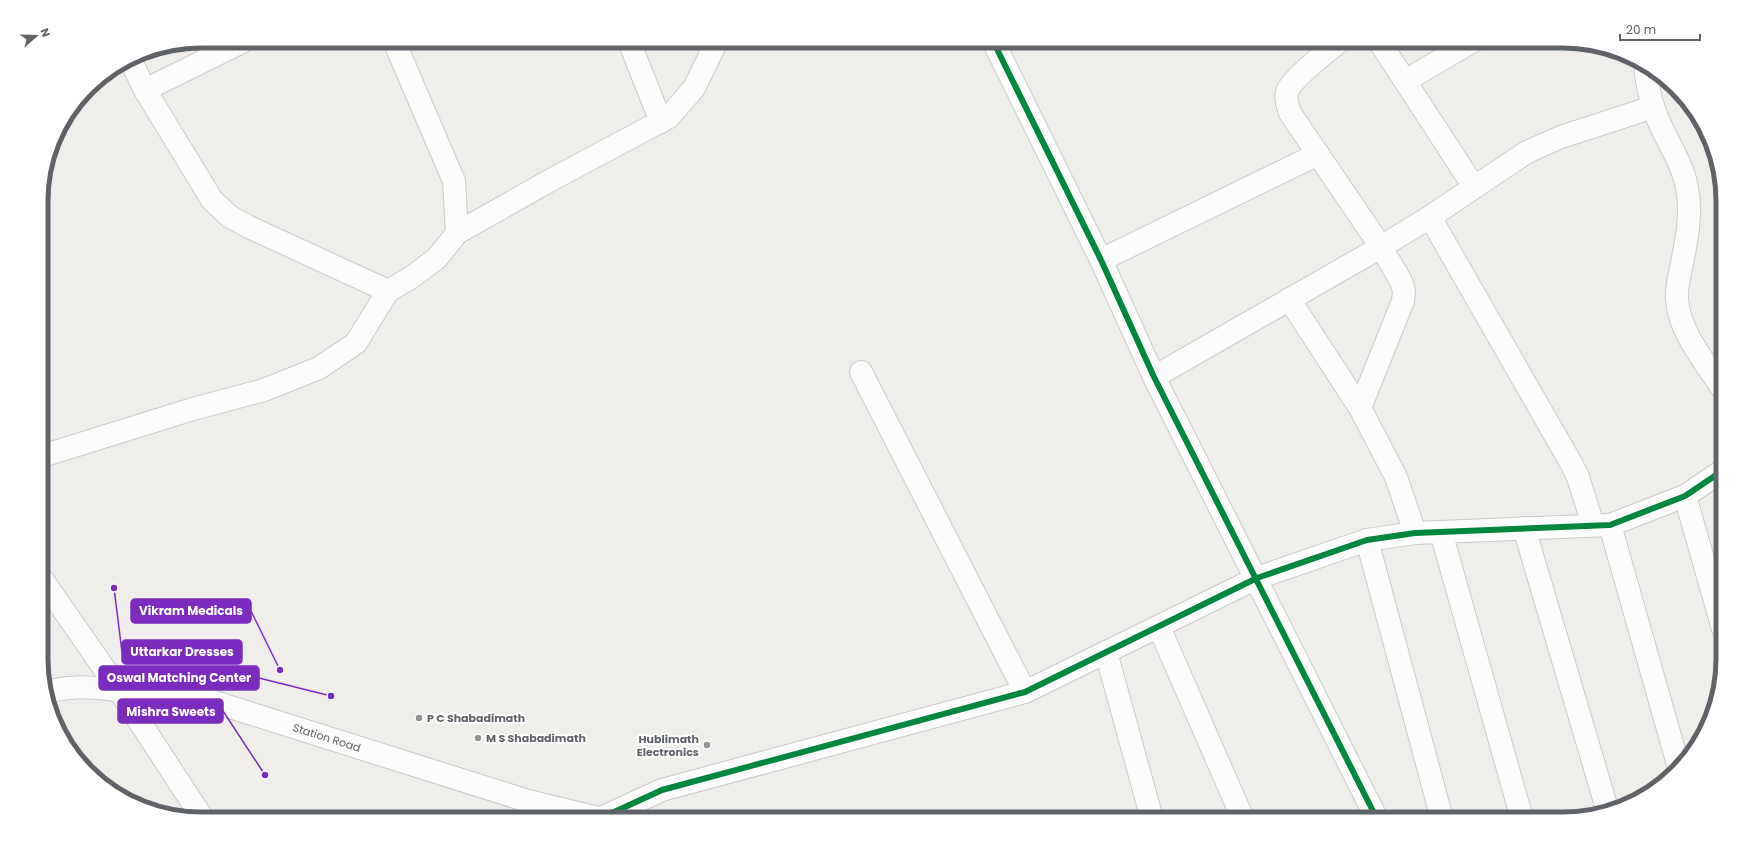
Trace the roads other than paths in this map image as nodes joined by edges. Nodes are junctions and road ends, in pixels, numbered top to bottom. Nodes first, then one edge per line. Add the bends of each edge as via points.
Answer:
1 (230, 48) edge
2 (397, 48) edge
3 (632, 48) edge
4 (714, 48) edge
5 (995, 48) edge
6 (1332, 48) edge
7 (1384, 48) edge
8 (1462, 48) edge
9 (133, 64) edge
10 (1646, 72) edge
11 (1405, 81) junction
12 (145, 90) junction
13 (1653, 107) junction
14 (661, 122) junction
15 (1318, 154) junction
16 (1474, 187) junction
17 (1430, 217) junction
18 (457, 233) junction
19 (1381, 247) junction
20 (1101, 260) junction
21 (388, 291) junction
22 (1289, 299) junction
23 (861, 372) dead end
24 (1154, 377) junction
25 (1716, 379) edge
26 (1360, 408) junction
27 (48, 454) edge
28 (1716, 475) edge
29 (1685, 496) junction
30 (1602, 525) junction
31 (1524, 528) junction
32 (1442, 532) junction
33 (1415, 533) junction
34 (1367, 540) junction
35 (1257, 578) junction
36 (48, 588) edge
37 (1716, 604) edge
38 (1159, 627) junction
39 (1106, 652) junction
40 (119, 690) junction
41 (51, 691) edge
42 (1025, 692) junction
43 (1677, 761) edge
44 (1606, 806) edge
45 (198, 812) edge
46 (576, 812) edge
47 (615, 812) edge
48 (1150, 812) edge
49 (1240, 812) edge
50 (1374, 812) edge
51 (1440, 812) edge
52 (1520, 812) edge

1 - 12 street
2 - 18 street via 454,181
3 - 14 street
4 - 14 street via 694,88 669,117
5 - 20 street
6 - 15 street via 1293,82 1287,92 1290,113
7 - 11 street
8 - 11 street
9 - 12 street
10 - 13 street
11 - 16 street
12 - 21 street via 212,200 229,216
13 - 16 street via 1561,137 1527,152
13 - 25 street via 1687,186 1690,209 1678,284 1680,316 1691,340
14 - 18 street
15 - 19 street
15 - 20 street
16 - 17 street
17 - 19 street
17 - 30 street via 1578,477 1587,502
18 - 21 street via 437,258
19 - 22 street
19 - 26 street via 1401,281 1403,300
20 - 24 street
21 - 27 street via 356,343 319,368 264,390 193,408
22 - 24 street
22 - 26 street
23 - 42 street
24 - 35 street
26 - 33 street via 1396,478
28 - 29 street
29 - 30 street
29 - 37 street
30 - 31 street
30 - 43 street
31 - 32 street
31 - 44 street
32 - 33 street
32 - 52 street
33 - 34 street
34 - 35 street
34 - 51 street
35 - 38 street
35 - 50 street
36 - 40 street
38 - 39 street
38 - 49 street
39 - 42 street
39 - 48 street
40 - 41 street, Station Road via 88,687
40 - 45 street
40 - 46 street, Station Road via 176,694 208,700 528,801
42 - 47 street via 662,790

